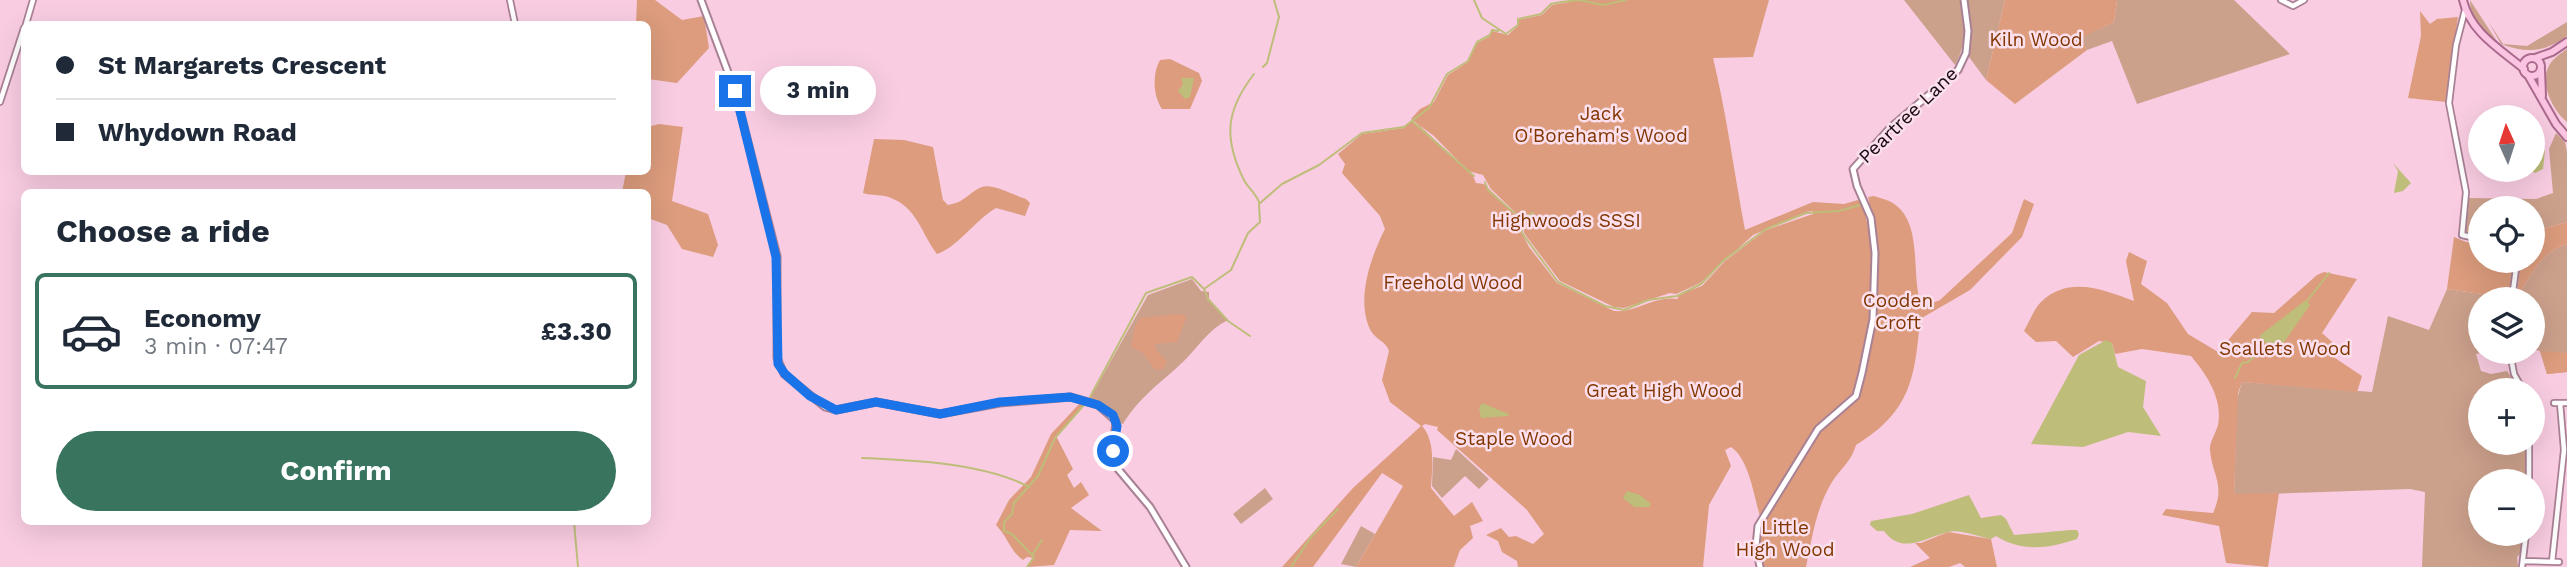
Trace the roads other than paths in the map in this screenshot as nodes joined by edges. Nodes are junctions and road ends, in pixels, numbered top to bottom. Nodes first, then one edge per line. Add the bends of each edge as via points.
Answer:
1 (33, 0) edge
2 (510, 0) edge
3 (701, 0) edge
4 (1964, 0) edge
5 (2281, 0) edge
6 (2304, 0) edge
7 (2463, 0) edge
8 (2465, 10) junction
9 (27, 21) edge
10 (514, 21) edge
11 (21, 38) edge
12 (2567, 42) edge
13 (2552, 52) junction
14 (2508, 56) junction
15 (2531, 59) junction
16 (2541, 69) junction
17 (2526, 72) junction
18 (2542, 98) junction
19 (0, 102) edge
20 (2567, 137) edge
21 (2468, 236) edge
22 (2560, 403) edge
23 (2525, 546) edge
24 (2552, 562) junction
25 (2559, 562) dead end
26 (2523, 564) edge
27 (1186, 567) edge
28 (1760, 567) edge

1 - 9 street
2 - 10 street
3 - 27 street via 735,91 776,257 777,358 785,374 821,404 836,410 876,402 940,414 1000,402 1087,400 1113,415 1114,461 1150,507
4 - 28 street, Peartree Lane via 1968,30 1966,53 1958,70 1890,128 1853,169 1871,218 1875,253 1873,319 1862,373 1856,396 1818,429 1758,526
5 - 6 street via 2293,6
7 - 8 main road
8 - 14 main road via 2482,34
8 - 21 street via 2456,45 2449,118 2466,192 2462,235
11 - 19 street
12 - 13 main road
13 - 15 main road
13 - 16 main road
14 - 15 main road
14 - 17 main road
15 - 16 main road
15 - 17 main road
16 - 17 main road via 2535,75
16 - 18 main road
17 - 18 main road
18 - 20 main road
22 - 24 street via 2564,450
23 - 26 street
24 - 25 street
24 - 26 street

